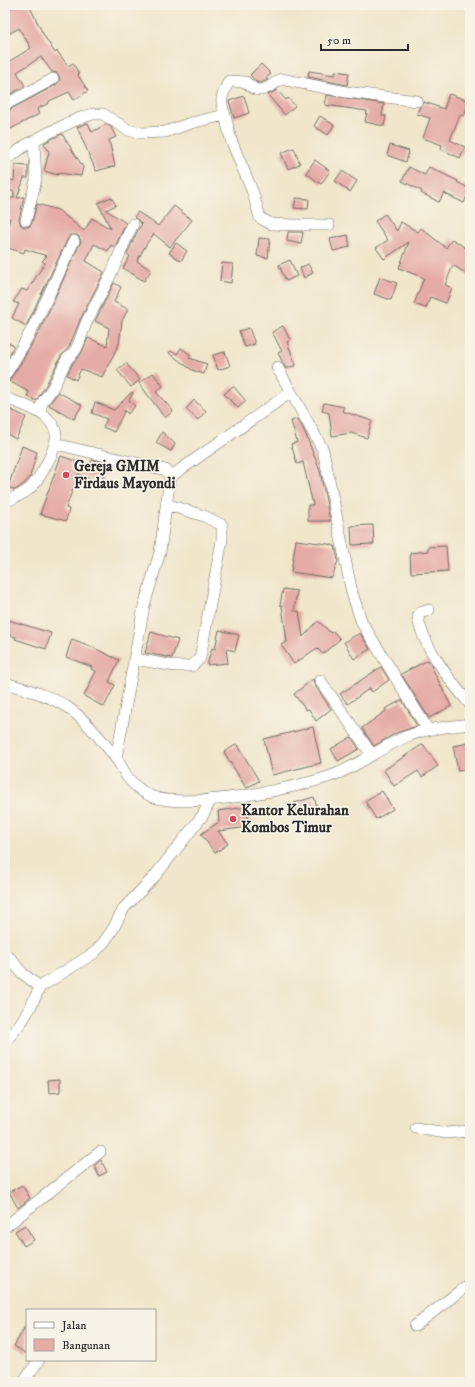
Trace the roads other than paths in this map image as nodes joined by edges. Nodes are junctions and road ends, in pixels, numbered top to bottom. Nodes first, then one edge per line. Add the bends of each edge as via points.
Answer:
1 (53, 79) dead end
2 (417, 101) dead end
3 (5, 105) edge
4 (225, 115) junction
5 (34, 141) junction
6 (5, 158) edge
7 (26, 220) dead end
8 (134, 224) dead end
9 (329, 225) dead end
10 (74, 241) dead end
11 (277, 367) dead end
12 (5, 375) edge
13 (291, 392) junction
14 (5, 398) edge
15 (39, 412) junction
16 (55, 444) junction
17 (170, 478) junction
18 (5, 502) edge
19 (166, 504) junction
20 (429, 610) dead end
21 (135, 659) junction
22 (320, 680) dead end
23 (5, 683) edge
24 (470, 704) edge
25 (470, 724) edge
26 (428, 730) junction
27 (372, 755) junction
28 (116, 759) junction
29 (211, 799) junction
30 (5, 956) edge
31 (40, 987) junction
32 (5, 1042) edge
33 (416, 1128) dead end
34 (470, 1131) edge
35 (100, 1152) dead end
36 (5, 1228) edge
37 (470, 1283) edge
38 (415, 1326) dead end
39 (38, 1361) edge
40 (23, 1382) edge

1 - 3 street
2 - 4 street via 346,92 280,79 260,91 251,88 246,82 235,80 229,81 223,93 221,106
4 - 5 street via 166,132 142,133 128,130 104,114 94,114 60,127
4 - 9 street via 231,140 253,193 260,218 271,224
5 - 6 street
5 - 7 street via 36,180
8 - 15 street via 75,351 67,359
10 - 12 street via 37,321
11 - 13 street
13 - 17 street
13 - 26 street via 323,450 352,593 362,623
14 - 15 street
15 - 16 street via 47,418 56,432
16 - 17 street via 166,470
16 - 18 street via 32,486
17 - 19 street
19 - 21 street via 160,552 144,606
19 - 21 street via 204,516 222,525 222,540 200,658 192,666 174,666
20 - 24 street via 418,616 426,640 452,683
21 - 28 street
22 - 27 street
23 - 28 street via 52,699 66,707 77,715
25 - 26 street
26 - 27 street via 407,736
27 - 29 street via 337,774 307,783 268,792
28 - 29 street via 138,788 150,796 165,800
29 - 31 street via 203,815 155,876 124,908 113,929 94,953
30 - 31 street
31 - 32 street via 20,1024
33 - 34 street via 446,1133
35 - 36 street
37 - 38 street
39 - 40 street

